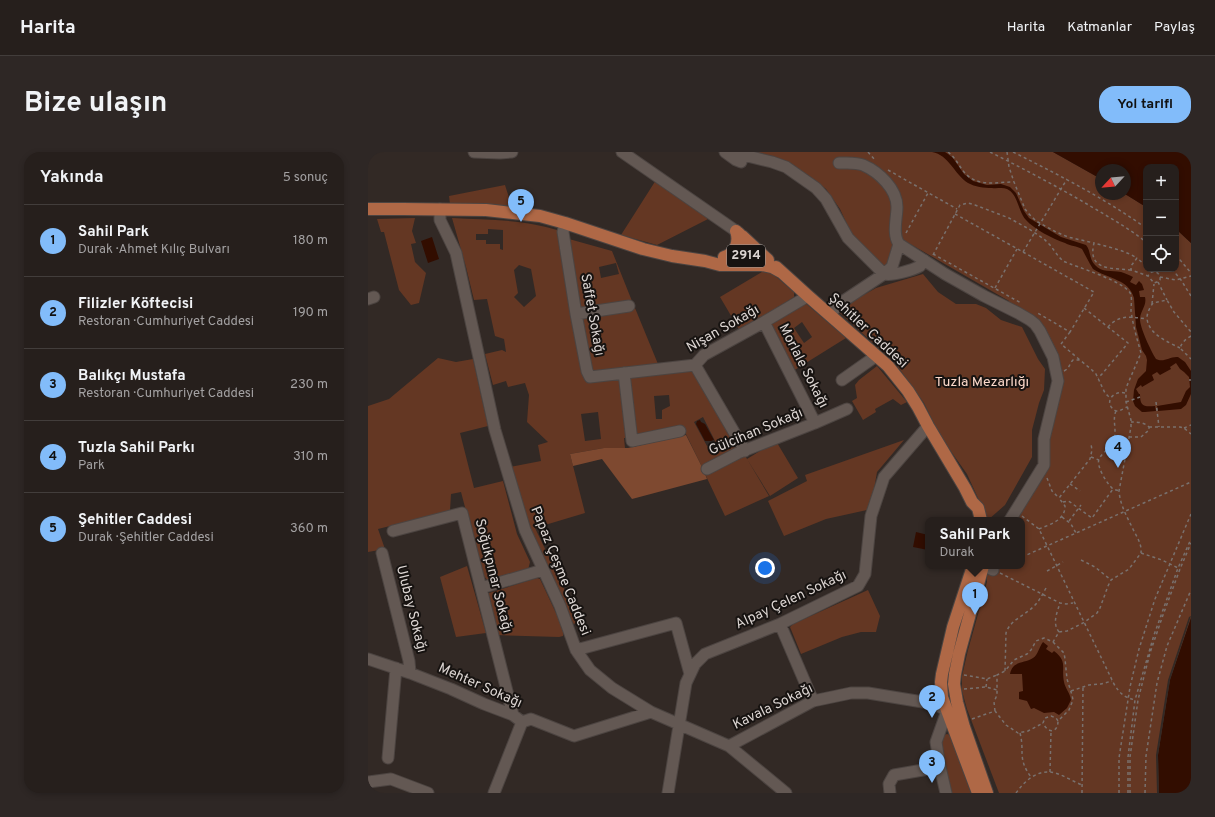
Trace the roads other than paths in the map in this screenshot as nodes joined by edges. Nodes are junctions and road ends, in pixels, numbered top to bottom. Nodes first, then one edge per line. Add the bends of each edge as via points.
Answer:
1 (474, 152) edge
2 (512, 152) edge
3 (622, 152) edge
4 (724, 152) edge
5 (735, 152) edge
6 (839, 163) dead end
7 (798, 176) junction
8 (440, 209) junction
9 (368, 210) edge
10 (565, 223) junction
11 (739, 233) junction
12 (901, 241) junction
13 (744, 259) junction
14 (928, 259) junction
15 (768, 260) junction
16 (726, 261) junction
17 (781, 272) junction
18 (884, 274) junction
19 (808, 296) junction
20 (629, 306) dead end
21 (576, 314) junction
22 (829, 315) junction
23 (764, 322) junction
24 (876, 356) junction
25 (695, 365) junction
26 (624, 373) junction
27 (842, 380) dead end
28 (847, 409) dead end
29 (816, 424) junction
30 (928, 426) junction
31 (680, 431) dead end
32 (745, 451) junction
33 (707, 469) dead end
34 (972, 502) junction
35 (1012, 516) edge
36 (972, 517) edge
37 (980, 517) edge
38 (1003, 517) edge
39 (393, 531) dead end
40 (382, 553) dead end
41 (972, 569) edge
42 (986, 569) edge
43 (543, 570) junction
44 (481, 588) junction
45 (780, 624) junction
46 (576, 650) junction
47 (368, 659) edge
48 (396, 668) junction
49 (410, 673) junction
50 (690, 674) junction
51 (813, 701) junction
52 (953, 710) junction
53 (652, 712) junction
54 (518, 718) junction
55 (679, 724) junction
56 (729, 746) junction
57 (388, 758) dead end
58 (940, 766) junction
59 (368, 782) edge
60 (428, 793) edge
61 (494, 793) edge
62 (668, 793) edge
63 (786, 793) edge
64 (890, 793) edge
65 (946, 793) edge
66 (978, 793) edge
67 (987, 793) edge

1 - 2 street
3 - 11 street
4 - 7 street via 736,160
5 - 7 street via 786,167
6 - 12 street via 863,165 887,183 897,202 896,237
7 - 18 street via 821,193 848,238
8 - 9 main road, Şehitler Caddesi / 2914
8 - 10 main road, Şehitler Caddesi / 2914 via 516,213
8 - 43 street, Papaz Çeşme Caddesi via 440,220 456,253 495,430 525,530
10 - 16 main road, Şehitler Caddesi / 2914 via 642,249 716,264
10 - 21 street, Saffet Sokağı via 563,232
11 - 13 main road via 746,245
11 - 15 main road
11 - 16 main road via 733,252
12 - 14 street
12 - 18 street via 892,267
13 - 15 main road, Şehitler Caddesi / 2914 via 758,256
13 - 16 main road, Şehitler Caddesi / 2914
13 - 17 main road, Şehitler Caddesi / 2914
14 - 18 street via 896,274
14 - 35 street via 950,277 1030,320 1040,331 1053,357 1058,380 1044,439 1044,465
14 - 38 street via 945,281 1028,326 1049,365 1052,381 1039,435 1039,458
15 - 17 main road, Şehitler Caddesi / 2914
17 - 19 main road, Şehitler Caddesi
18 - 22 street via 839,304
19 - 22 main road, Şehitler Caddesi
19 - 23 street, Nişan Sokağı
20 - 21 street
21 - 26 street, Saffet Sokağı via 590,377
22 - 24 main road, Şehitler Caddesi
23 - 25 street, Nişan Sokağı via 704,355
23 - 29 street, Morlale Sokağı
24 - 27 street
24 - 30 main road, Şehitler Caddesi via 888,366 908,391
25 - 26 street, Nişan Sokağı
25 - 32 street
26 - 31 street via 632,441
28 - 29 street, Gülcihan Sokağı
29 - 32 street, Gülcihan Sokağı
30 - 34 main road, Şehitler Caddesi
30 - 45 street, Alpay Çelen Sokağı via 884,477 871,516 866,574 858,586
32 - 33 street, Gülcihan Sokağı
34 - 36 main road
34 - 37 main road, Şehitler Caddesi via 978,508
39 - 44 street, Soğukpınar Sokağı via 462,513
40 - 49 street, Ulubay Sokağı
41 - 52 main road via 953,627 942,674 942,697
42 - 52 main road via 959,654
43 - 44 street
43 - 46 street, Papaz Çeşme Caddesi
44 - 54 street, Soğukpınar Sokağı
45 - 50 street, Alpay Çelen Sokağı via 705,654
45 - 51 street
46 - 50 street via 676,623
46 - 53 street, Papaz Çeşme Caddesi via 590,670 612,688
47 - 48 street
48 - 49 street, Mehter Sokağı
48 - 57 street
49 - 54 street, Mehter Sokağı
50 - 55 street, Alpay Çelen Sokağı
51 - 52 street, Kavala Sokağı via 851,693 868,693 935,704
51 - 56 street, Kavala Sokağı
52 - 58 street via 936,742
52 - 66 main road via 955,730
52 - 67 main road via 964,727
53 - 54 street, Mehter Sokağı via 574,736 531,719
53 - 55 street, Papaz Çeşme Caddesi
54 - 61 street
55 - 56 street, Papaz Çeşme Caddesi
55 - 62 street, Alpay Çelen Sokağı
56 - 63 street, Papaz Çeşme Caddesi
58 - 64 street via 894,775
58 - 65 street
59 - 60 street via 391,779

